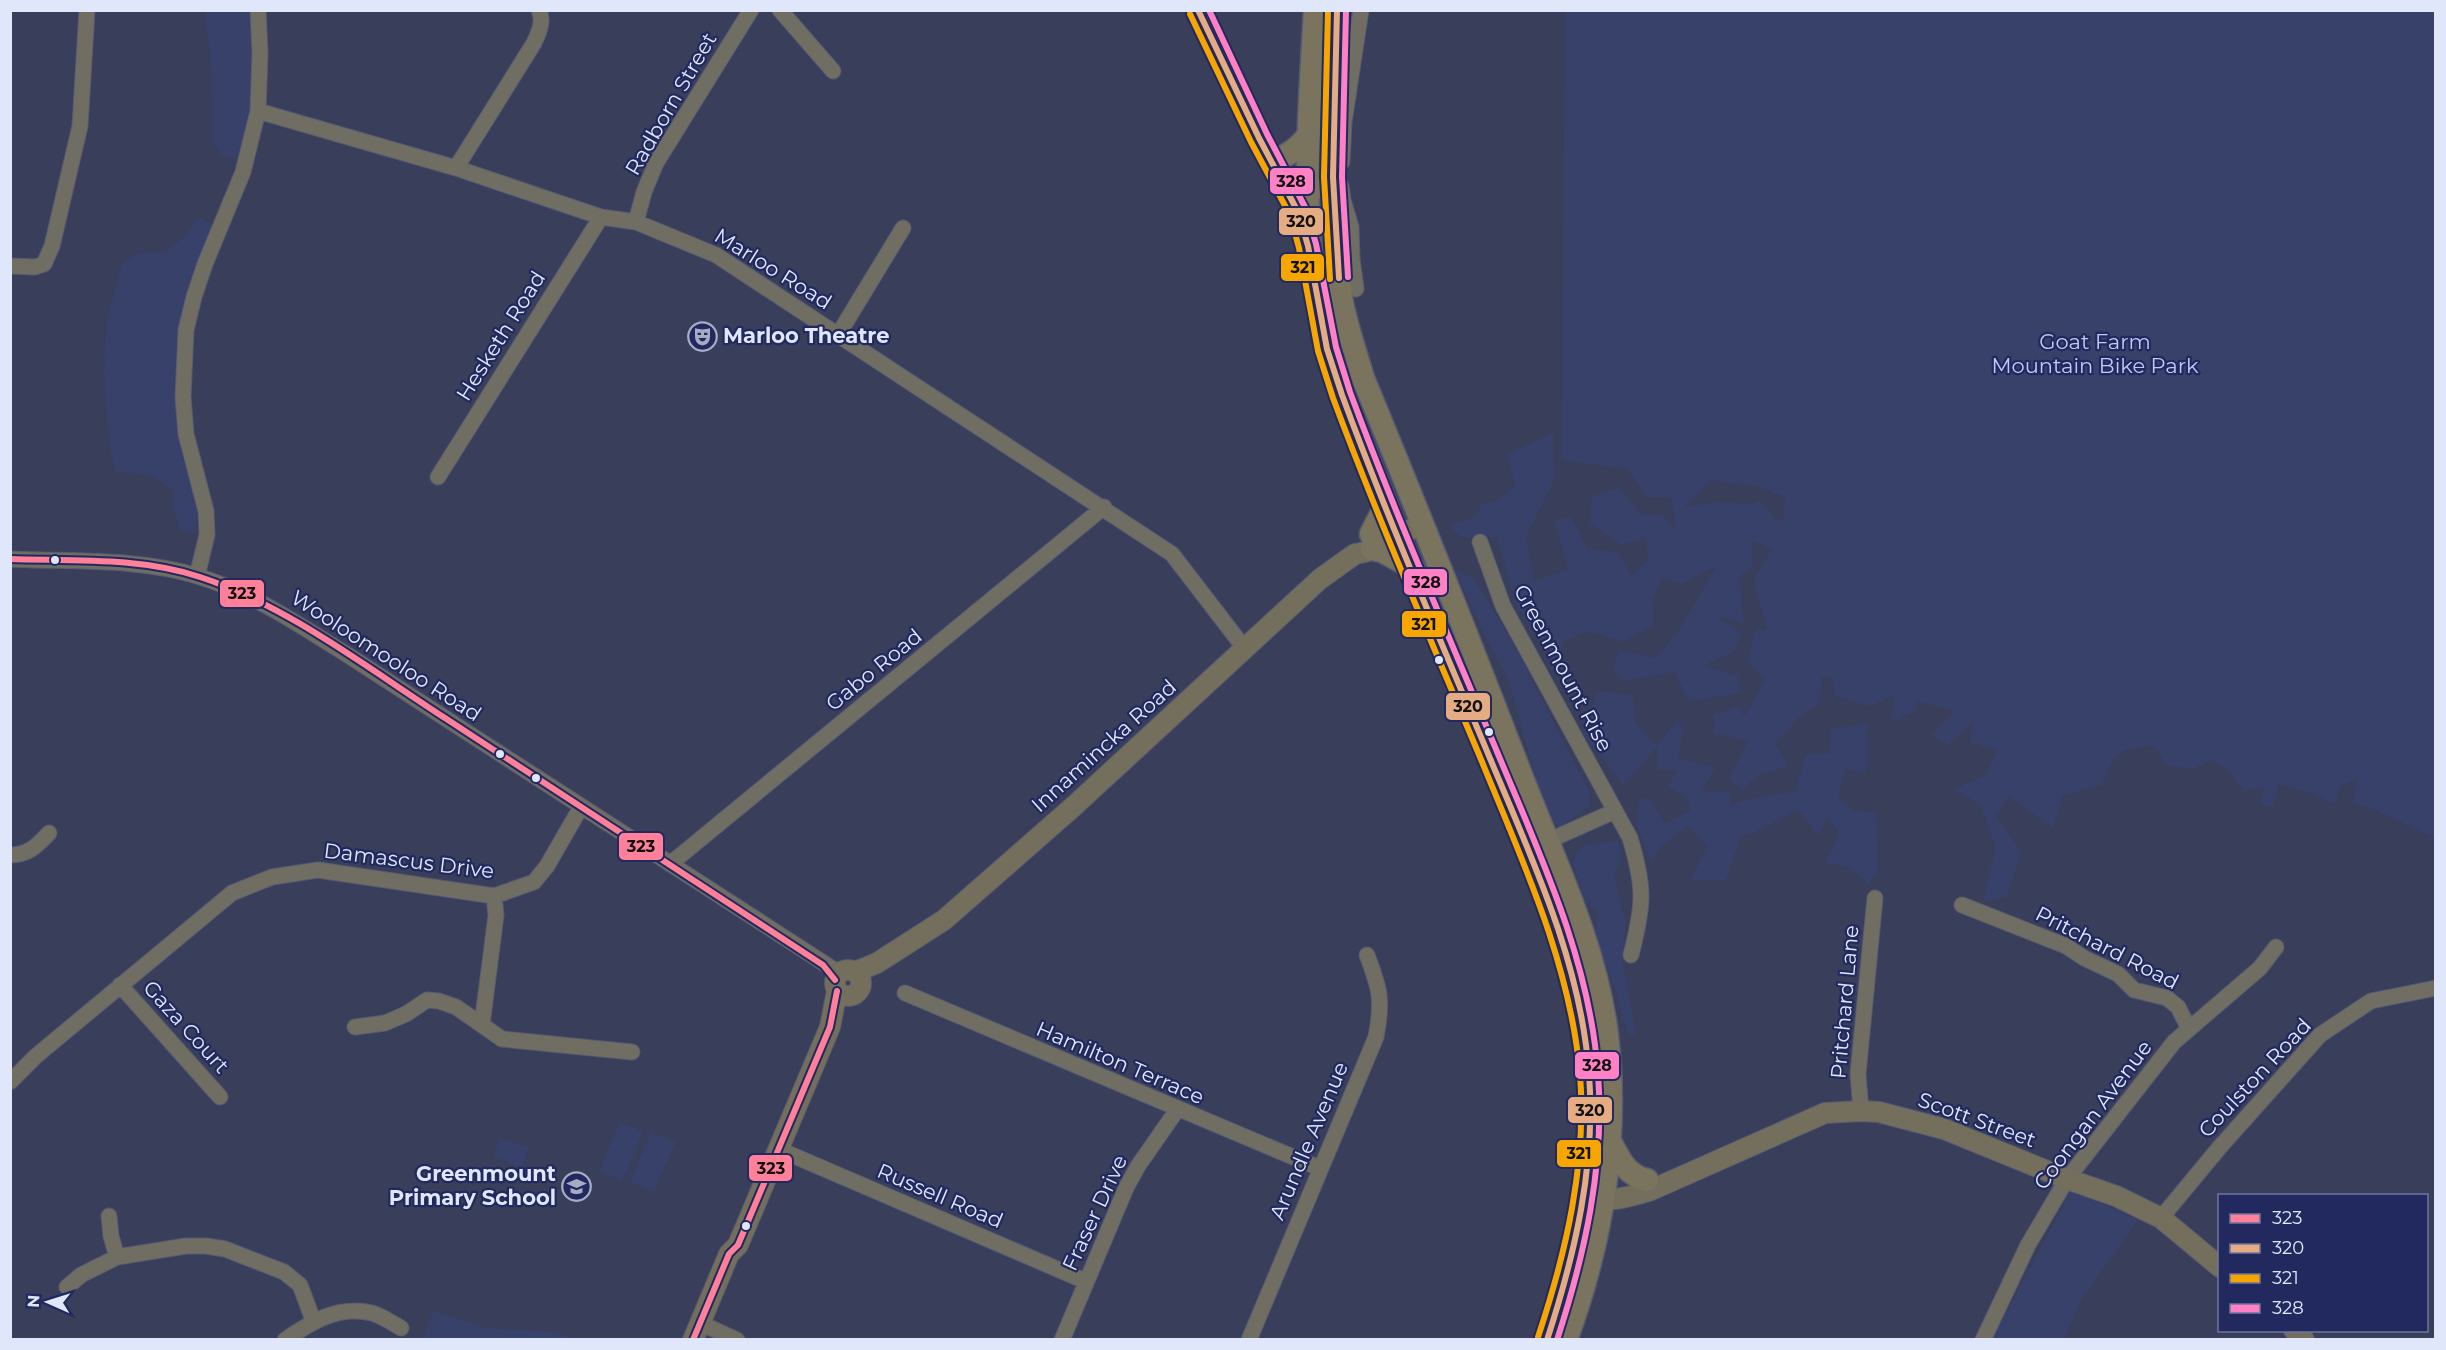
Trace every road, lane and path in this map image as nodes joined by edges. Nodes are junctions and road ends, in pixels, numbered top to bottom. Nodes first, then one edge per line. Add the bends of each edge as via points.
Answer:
1 (87, 10) edge
2 (258, 10) edge
3 (539, 10) edge
4 (751, 10) edge
5 (780, 10) edge
6 (1198, 10) edge
7 (1315, 10) edge
8 (1337, 10) edge
9 (1360, 10) edge
10 (833, 71) dead end
11 (258, 111) junction
12 (1309, 134) junction
13 (1272, 162) junction
14 (456, 168) junction
15 (1307, 179) junction
16 (1332, 182) junction
17 (601, 217) junction
18 (636, 222) junction
19 (903, 228) dead end
20 (1311, 260) junction
21 (1345, 260) junction
22 (10, 266) edge
23 (1356, 289) dead end
24 (838, 335) junction
25 (438, 477) dead end
26 (1386, 504) junction
27 (1104, 507) junction
28 (1420, 519) junction
29 (1396, 530) junction
30 (1480, 542) dead end
31 (1366, 546) junction
32 (10, 559) edge
33 (1413, 568) junction
34 (197, 576) junction
35 (1245, 649) junction
36 (581, 807) junction
37 (1615, 810) junction
38 (49, 833) dead end
39 (1538, 846) junction
40 (10, 855) edge
41 (670, 864) junction
42 (494, 896) junction
43 (1875, 897) dead end
44 (1962, 904) dead end
45 (2276, 947) dead end
46 (1367, 955) dead end
47 (1631, 955) dead end
48 (843, 979) junction
49 (120, 985) junction
50 (2436, 987) edge
51 (905, 993) dead end
52 (482, 1025) junction
53 (355, 1027) dead end
54 (2189, 1029) junction
55 (632, 1052) dead end
56 (10, 1082) edge
57 (220, 1097) dead end
58 (1177, 1110) junction
59 (1861, 1111) junction
60 (1610, 1142) junction
61 (778, 1149) junction
62 (1319, 1168) junction
63 (2067, 1179) junction
64 (1658, 1180) junction
65 (1594, 1192) junction
66 (109, 1216) dead end
67 (2161, 1218) junction
68 (117, 1257) junction
69 (2218, 1266) edge
70 (1085, 1281) junction
71 (67, 1287) dead end
72 (313, 1320) junction
73 (401, 1328) dead end
74 (702, 1334) edge
75 (285, 1340) edge
76 (737, 1340) edge
77 (1062, 1340) edge
78 (1249, 1340) edge
79 (1547, 1340) edge
80 (1566, 1340) edge
81 (1983, 1340) edge

1 - 22 street via 80,126 52,246 44,264
2 - 11 street
3 - 14 street via 540,30 534,43
4 - 18 street, Radborn Street via 656,163
5 - 10 street
6 - 13 main road
7 - 12 highway
8 - 16 highway
9 - 21 street via 1344,122 1341,180 1351,227
11 - 14 street, Marloo Road
11 - 34 street via 243,172 205,264 186,330 186,434 206,511 207,535
12 - 13 highway via 1302,145
12 - 15 highway
13 - 15 main road via 1286,162
13 - 20 highway via 1299,214
14 - 17 street, Marloo Road
15 - 16 main road
15 - 20 highway
16 - 21 highway
17 - 18 street, Marloo Road
17 - 25 street, Hesketh Road
18 - 24 street, Marloo Road via 716,255
19 - 24 street
20 - 21 street
20 - 26 highway via 1328,353
21 - 23 street
21 - 28 highway via 1342,304 1363,378
24 - 27 street, Marloo Road
26 - 29 highway
26 - 31 highway
27 - 35 street, Marloo Road via 1172,554
27 - 41 street, Gabo Road
28 - 29 main road, Innamincka Road
28 - 39 highway
29 - 31 main road, Innamincka Road
29 - 33 highway
30 - 37 street, Greenmount Rise via 1503,606
31 - 33 highway
31 - 35 main road, Innamincka Road via 1320,579
32 - 34 street, Wooloomooloo Road via 139,565
33 - 39 highway
34 - 36 street, Wooloomooloo Road via 267,604
35 - 48 main road, Innamincka Road via 1083,799 944,920 877,963 875,970
36 - 41 street, Wooloomooloo Road
36 - 42 street, Damascus Drive via 534,882
37 - 39 street
37 - 47 street, Greenmount Rise via 1630,838 1639,868 1640,919
38 - 40 street via 35,848
39 - 60 highway via 1584,936 1602,1006 1610,1069
39 - 65 highway via 1586,1038
41 - 48 street, Wooloomooloo Road
42 - 49 street, Damascus Drive via 318,870 272,877 232,893
42 - 52 street via 496,915
43 - 59 street, Pritchard Lane via 1858,1074
44 - 54 street, Pritchard Road via 2066,946 2118,974 2134,990 2167,998 2178,1007
45 - 54 street, Coongan Avenue via 2260,968
46 - 62 street, Arundle Avenue via 1380,990 1376,1037
48 - 61 main road, Innamincka Road via 838,1018 830,1027
49 - 56 street, Damascus Drive
49 - 57 street, Gaza Court
50 - 67 street, Coulston Road via 2370,1001 2320,1035
51 - 58 street, Hamilton Terrace
52 - 53 street via 456,1006 426,1000 385,1023
52 - 55 street via 502,1039
54 - 63 street, Coongan Avenue via 2174,1041
58 - 62 street, Hamilton Terrace
58 - 70 street, Fraser Drive via 1138,1166
59 - 63 main road, Scott Street via 1944,1129
59 - 64 main road, Scott Street via 1826,1113
60 - 64 highway via 1635,1177
60 - 65 highway
61 - 70 street, Russell Road
61 - 74 main road, Innamincka Road via 738,1245 729,1254
62 - 78 street, Arundle Avenue
63 - 67 main road, Scott Street via 2116,1196
63 - 81 street, Coongan Avenue via 2028,1245
64 - 65 main road, Scott Street
65 - 79 highway
65 - 80 highway via 1598,1234
66 - 68 street
67 - 69 main road, Scott Street
68 - 71 street via 81,1275
68 - 72 street via 186,1246 225,1249 284,1272 300,1285
70 - 77 street, Fraser Drive
72 - 73 street via 349,1310 374,1314
72 - 75 street
74 - 76 street

